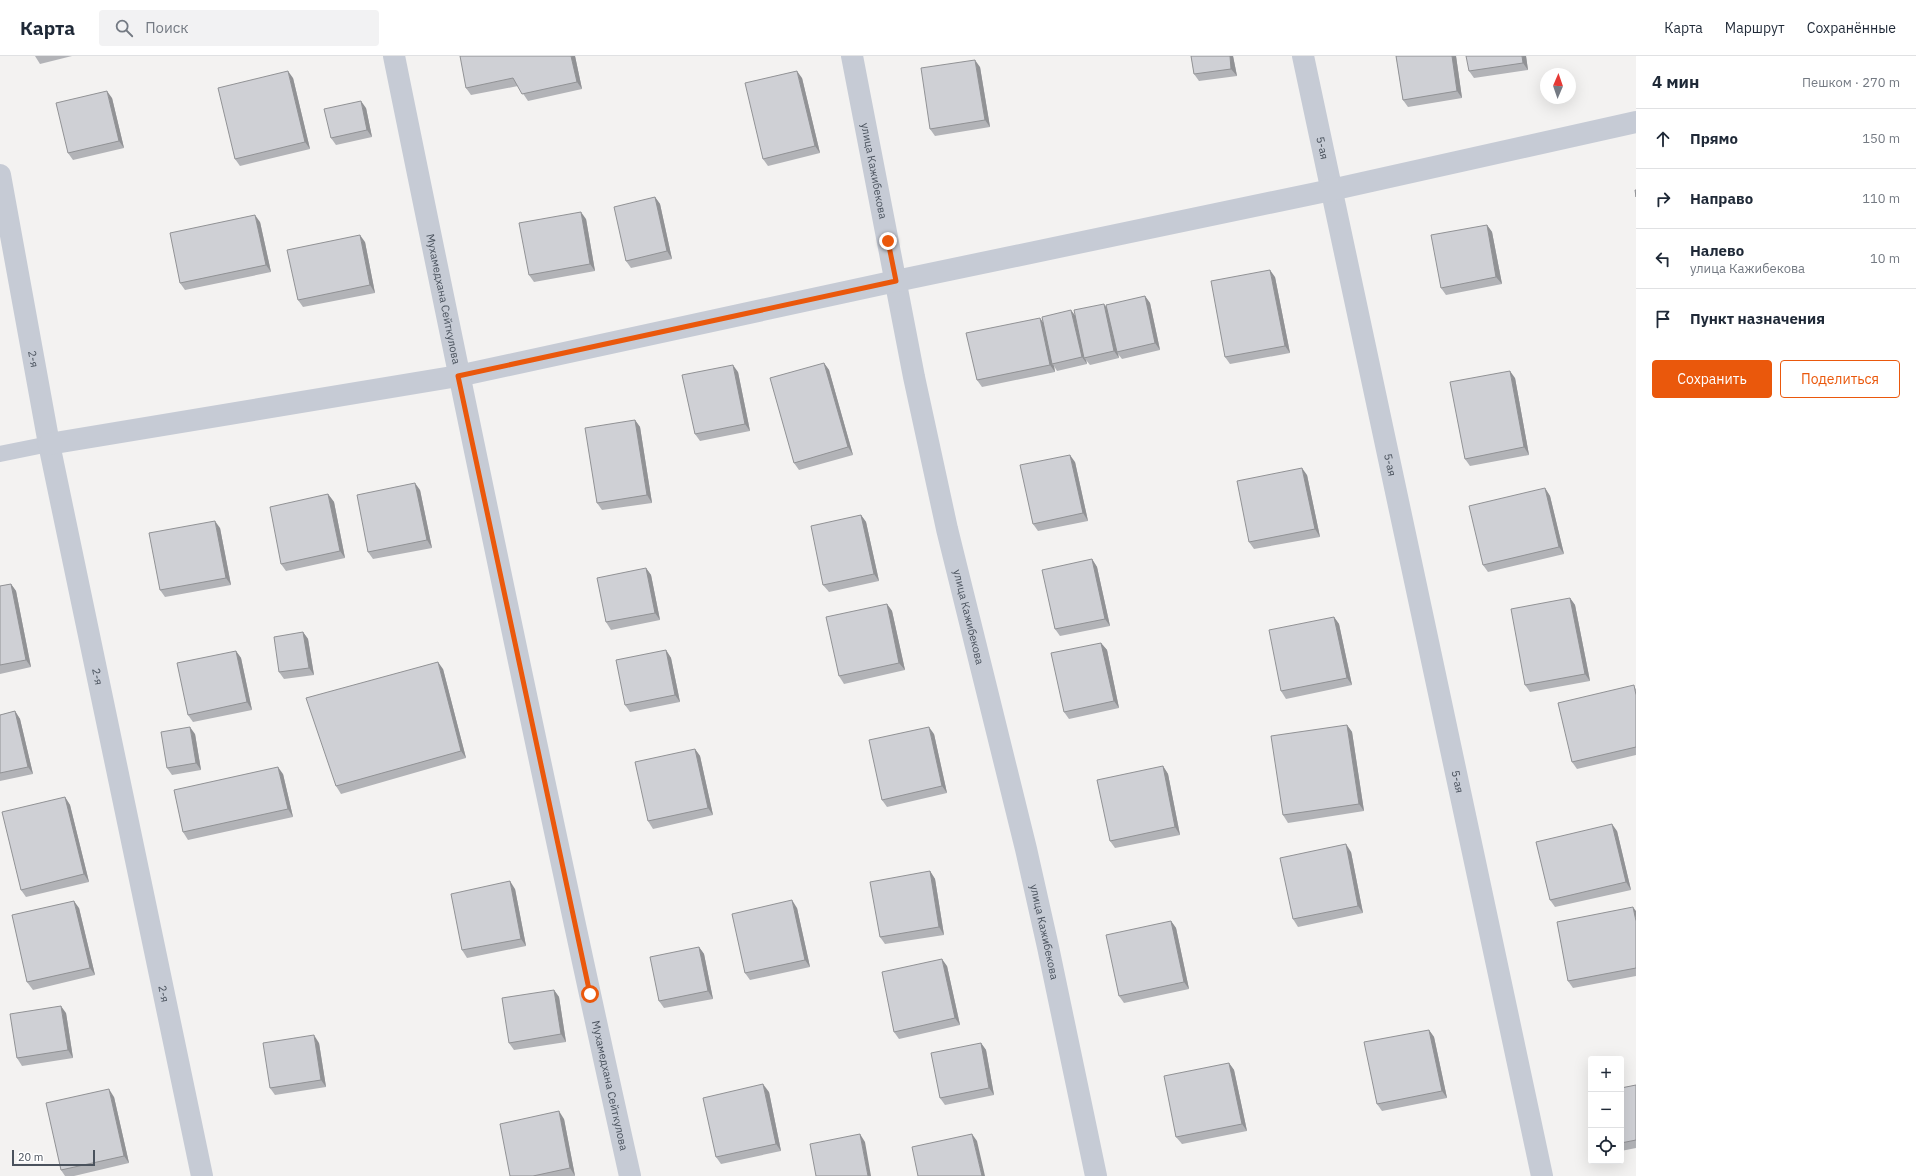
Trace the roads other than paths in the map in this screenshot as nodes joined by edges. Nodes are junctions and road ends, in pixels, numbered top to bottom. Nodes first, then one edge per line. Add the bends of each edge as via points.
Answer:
1 (394, 56) edge
2 (852, 56) edge
3 (1303, 56) edge
4 (1636, 122) edge
5 (0, 175) edge
6 (1331, 190) junction
7 (896, 281) junction
8 (458, 376) junction
9 (49, 444) junction
10 (0, 454) edge
11 (202, 1176) edge
12 (630, 1176) edge
13 (1096, 1176) edge
14 (1542, 1176) edge

1 - 8 street, Мухамедхана Сейткулова
2 - 7 street, улица Кажибекова
3 - 6 street, 5-ая
4 - 6 street
5 - 9 street, 2-я
6 - 7 street
6 - 14 street, 5-ая
7 - 8 street
7 - 13 street, улица Кажибекова via 947,529 1026,849
8 - 9 street
8 - 12 street, Мухамедхана Сейткулова
9 - 10 lane
9 - 11 street, 2-я

